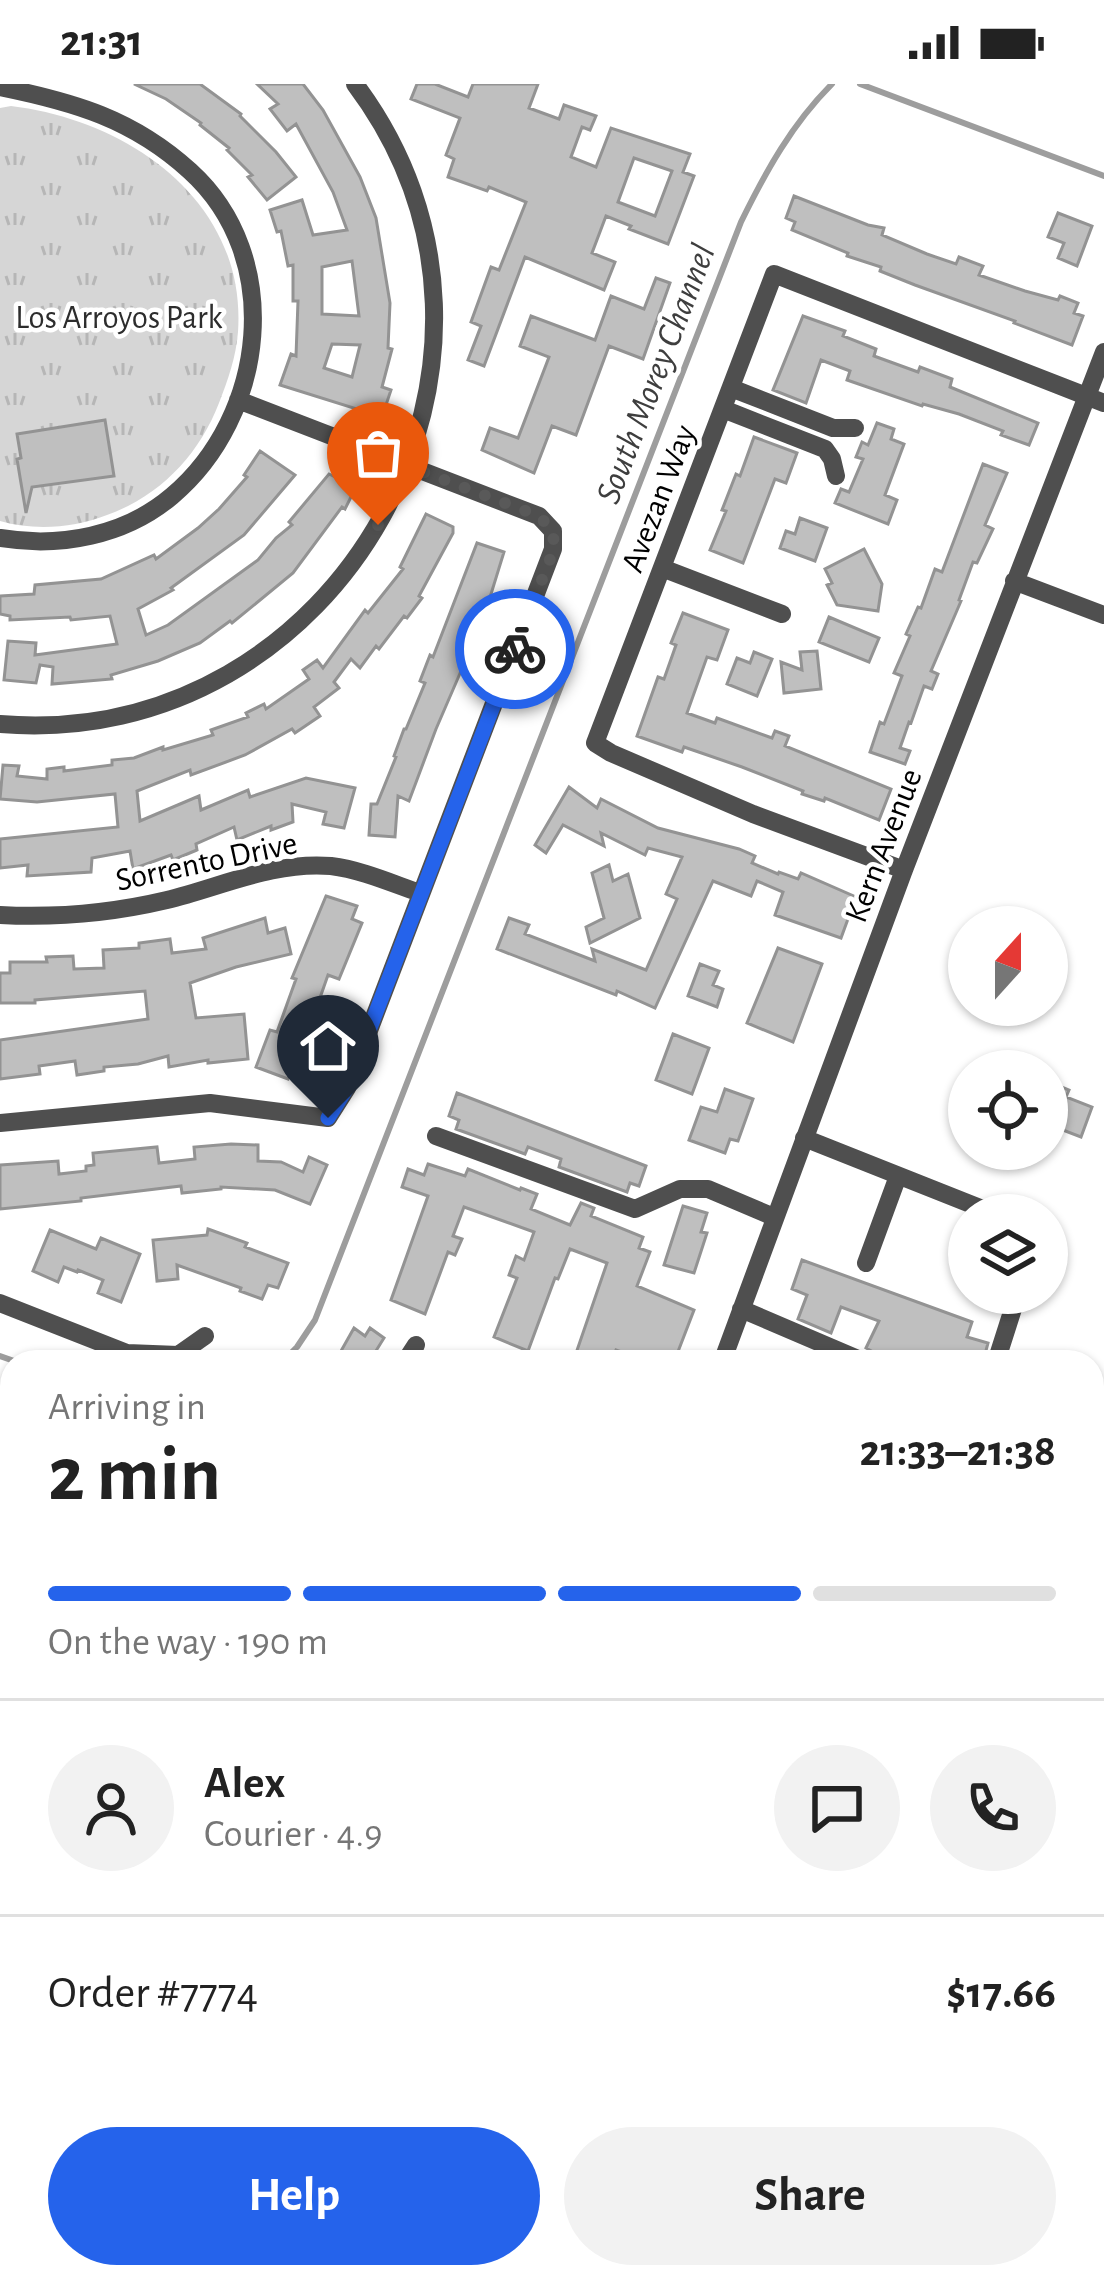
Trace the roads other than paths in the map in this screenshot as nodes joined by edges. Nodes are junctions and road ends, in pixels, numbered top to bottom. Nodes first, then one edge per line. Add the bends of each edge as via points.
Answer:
1 (355, 84) edge
2 (0, 87) edge
3 (1104, 352) edge
4 (731, 388) junction
5 (1095, 399) edge
6 (238, 400) junction
7 (723, 409) junction
8 (855, 428) dead end
9 (405, 465) junction
10 (836, 476) dead end
11 (0, 538) edge
12 (662, 568) junction
13 (1015, 580) junction
14 (782, 614) dead end
15 (1104, 615) edge
16 (0, 724) edge
17 (904, 870) junction
18 (420, 893) junction
19 (0, 915) edge
20 (0, 1123) edge
21 (436, 1136) dead end
22 (804, 1138) junction
23 (898, 1176) junction
24 (948, 1196) edge
25 (774, 1217) junction
26 (866, 1263) dead end
27 (0, 1303) edge
28 (741, 1309) junction
29 (1011, 1314) edge
30 (205, 1336) dead end
31 (119, 1350) edge
32 (185, 1350) edge
33 (726, 1350) edge
34 (837, 1350) edge
35 (1000, 1350) edge

1 - 9 street via 416,196 434,283 426,393
2 - 6 street via 125,124 193,173 215,200 235,233 254,306
3 - 5 street, Kern Avenue
4 - 5 street, Avezan Way via 774,274
4 - 7 street, Avezan Way
4 - 8 street via 833,428
5 - 13 street, Kern Avenue
6 - 9 street
6 - 11 street via 208,457 153,510 87,538
7 - 10 street via 825,449
7 - 12 street, Avezan Way
9 - 16 street via 347,572 246,665 123,717
9 - 18 street via 539,516 553,531 554,549
12 - 14 street
12 - 17 street, Avezan Way via 595,743
13 - 15 street
13 - 17 street, Kern Avenue
17 - 22 street, Kern Avenue
18 - 19 street, Sorrento Drive via 356,870 300,866 103,913
18 - 20 street via 347,1088 328,1118 210,1103
21 - 25 street via 634,1208 680,1189 707,1189
22 - 23 street
22 - 25 street, Kern Avenue
23 - 24 street
23 - 26 street
25 - 28 street, Kern Avenue
27 - 31 street
28 - 33 street, Kern Avenue
28 - 34 street
29 - 35 street
30 - 32 street

